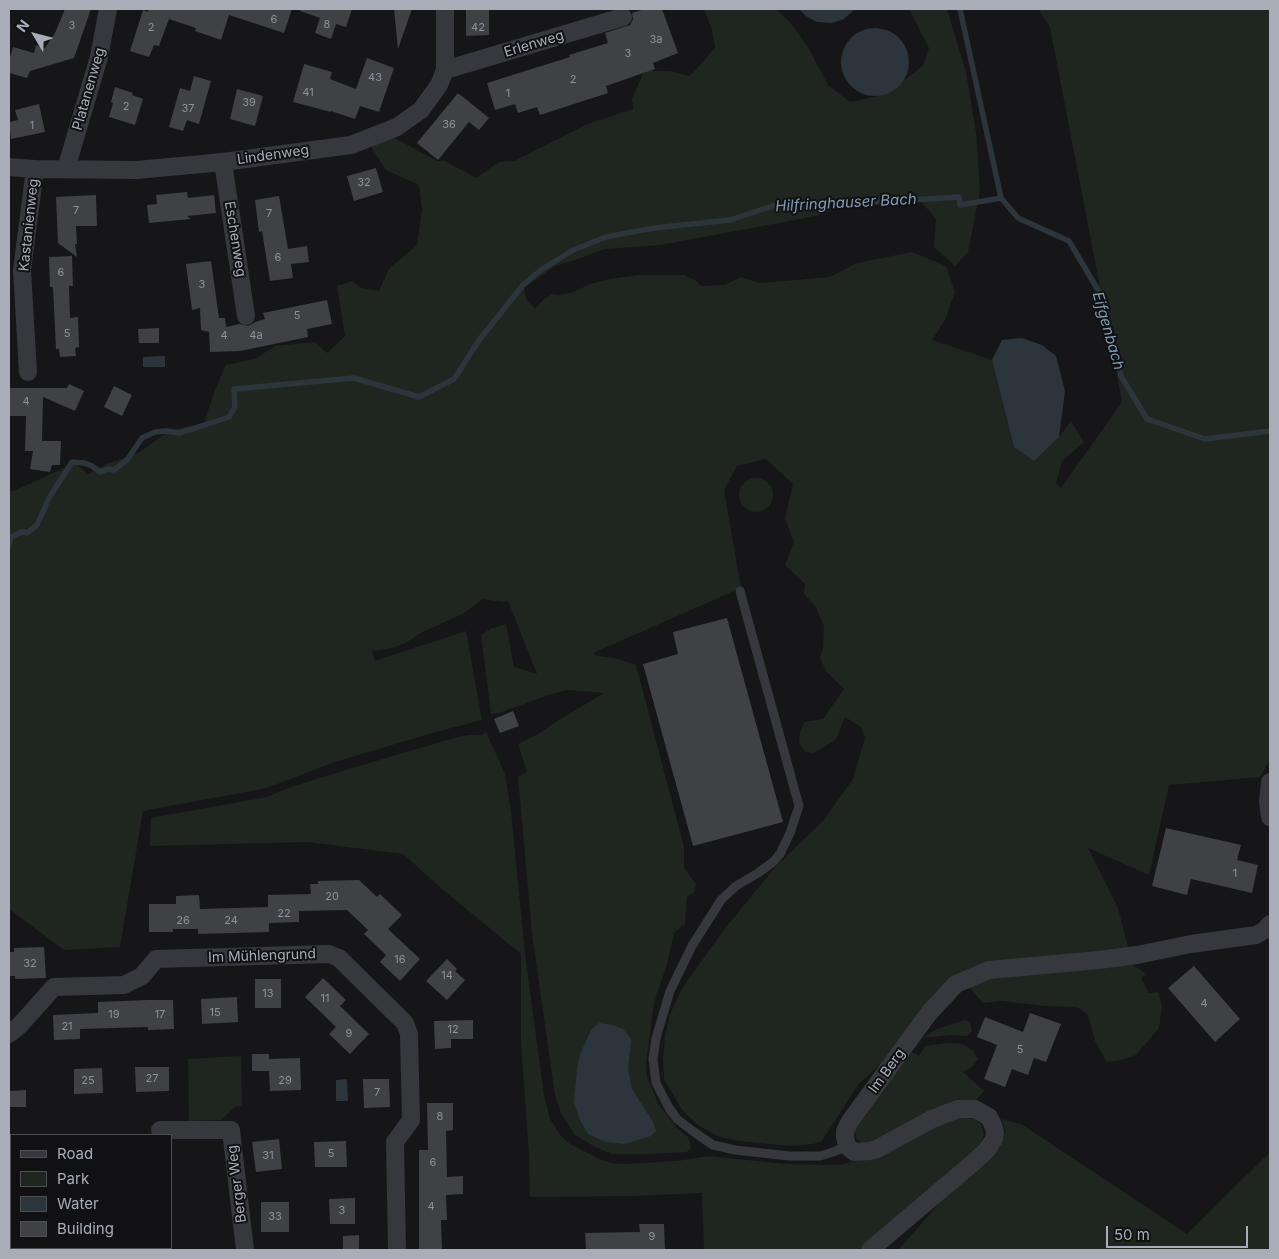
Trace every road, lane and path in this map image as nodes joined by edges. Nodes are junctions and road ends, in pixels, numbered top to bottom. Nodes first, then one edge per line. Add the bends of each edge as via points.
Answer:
1 (108, 9) edge
2 (446, 9) edge
3 (623, 17) dead end
4 (445, 70) junction
5 (224, 162) junction
6 (9, 167) edge
7 (35, 169) junction
8 (66, 169) junction
9 (246, 316) dead end
10 (28, 372) dead end
11 (740, 591) dead end
12 (1270, 782) edge
13 (1270, 816) edge
14 (1270, 924) edge
15 (9, 1034) edge
16 (160, 1130) dead end
17 (847, 1146) junction
18 (245, 1250) edge
19 (397, 1250) edge
20 (870, 1250) edge

1 - 8 street, Platanenweg via 100,57
2 - 4 street, Lindenweg
3 - 4 street, Erlenweg
4 - 5 street, Lindenweg via 440,85 421,110 397,127 351,145
5 - 8 street, Lindenweg via 137,170
5 - 9 street, Eschenweg
6 - 7 street, Lindenweg
7 - 8 street, Lindenweg
7 - 10 street, Kastanienweg via 22,270
11 - 17 lane via 799,806 780,854 721,900 692,946 670,991 656,1038 656,1084 677,1119 713,1145 789,1156 820,1156
12 - 13 street
14 - 17 street, Im Berg via 1256,935 1099,960 989,970 956,984 929,1013 850,1120 845,1131
15 - 19 street, Im Mühlengrund via 54,987 124,985 142,976 156,959 329,954 339,958 405,1023 409,1034 411,1120 395,1142
16 - 18 street, Berger Weg via 231,1130
17 - 20 street via 854,1152 877,1149 932,1119 958,1109 975,1109 989,1117 993,1125 994,1139 982,1155

